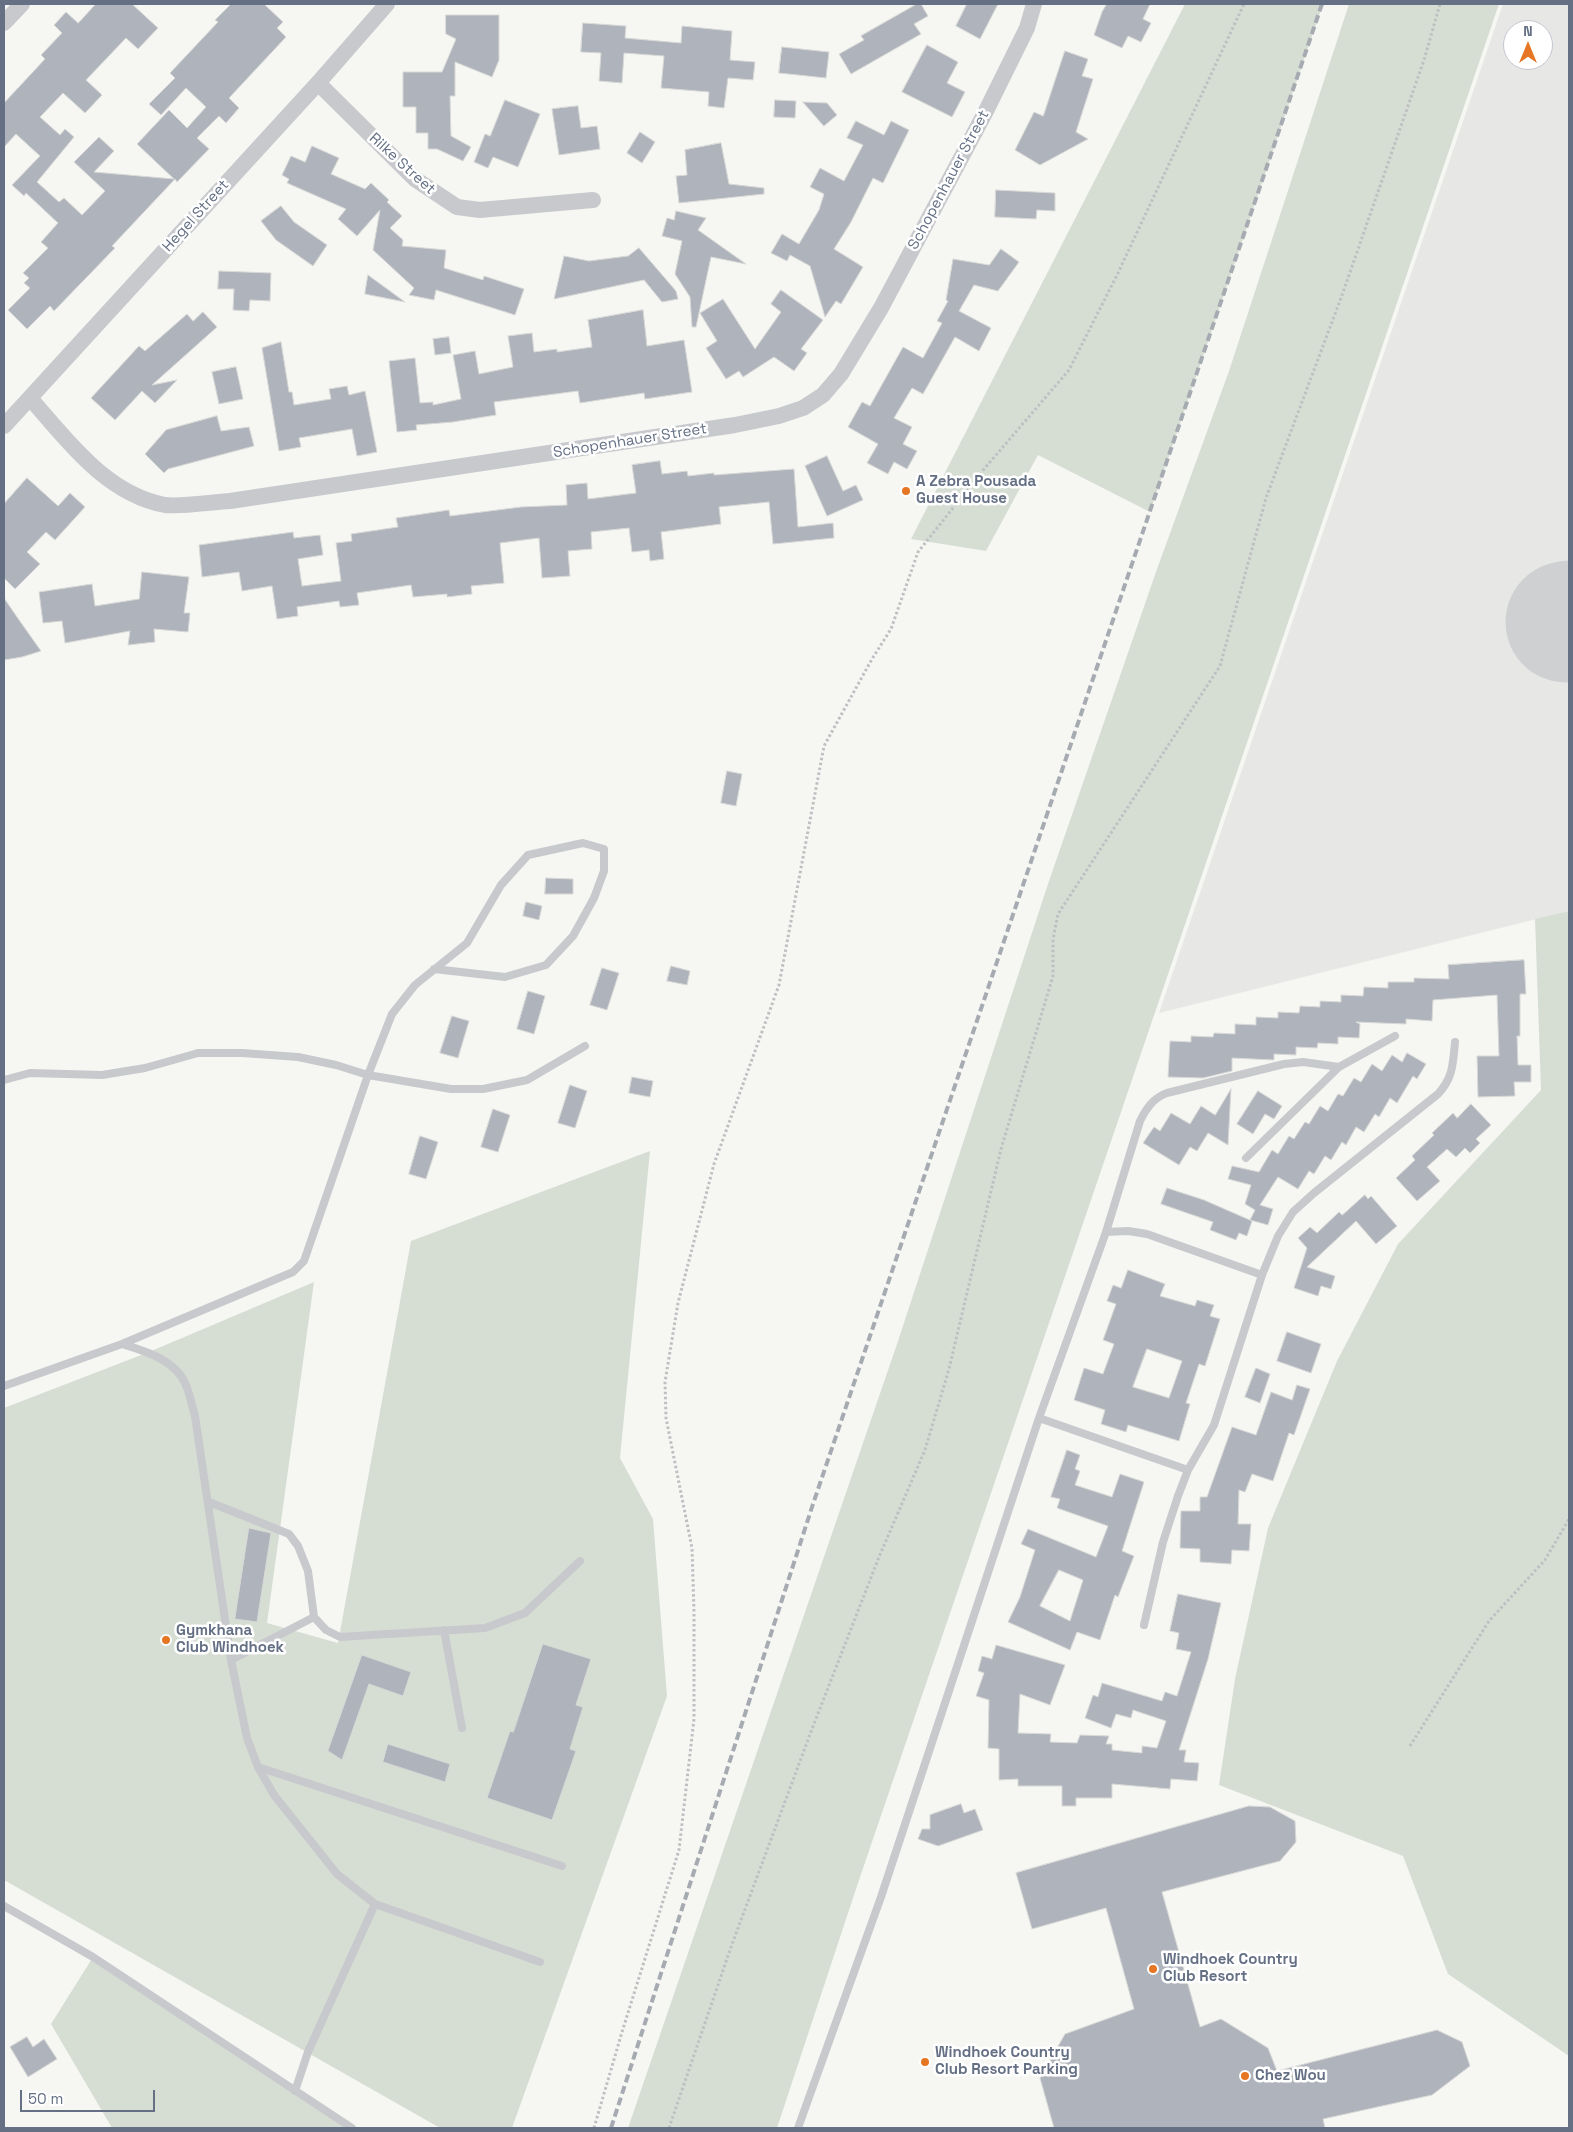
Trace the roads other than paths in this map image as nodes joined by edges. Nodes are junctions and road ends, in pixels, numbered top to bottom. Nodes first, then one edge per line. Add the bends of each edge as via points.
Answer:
1 (22, 4) edge
2 (387, 4) edge
3 (1034, 4) edge
4 (4, 23) edge
5 (318, 84) junction
6 (593, 200) dead end
7 (30, 398) junction
8 (4, 426) edge
9 (434, 969) junction
10 (1395, 1036) dead end
11 (1455, 1042) dead end
12 (586, 1046) dead end
13 (1339, 1067) junction
14 (368, 1075) junction
15 (4, 1080) edge
16 (1246, 1158) dead end
17 (1106, 1232) junction
18 (1262, 1275) junction
19 (122, 1344) junction
20 (4, 1386) edge
21 (1039, 1418) junction
22 (1188, 1470) junction
23 (209, 1502) junction
24 (580, 1561) dead end
25 (314, 1617) junction
26 (1144, 1625) dead end
27 (444, 1630) junction
28 (231, 1660) junction
29 (462, 1728) dead end
30 (258, 1767) junction
31 (562, 1866) dead end
32 (375, 1904) junction
33 (4, 1906) edge
34 (540, 1962) dead end
35 (295, 2091) junction
36 (352, 2128) edge
37 (798, 2128) edge

1 - 4 street
2 - 5 street, Hegel Street
3 - 7 street, Schopenhauer Street via 989,105 881,308 841,374 823,395 802,408 735,425 616,444 230,501 167,505 136,497 99,473
5 - 6 street, Rilke Street via 415,179 457,207 480,210
5 - 7 street, Hegel Street
7 - 8 street, Hegel Street
9 - 9 lane via 467,943 501,885 528,855 583,843 604,849 604,871 594,898 573,936 546,965 505,977
9 - 14 lane via 415,985 392,1014
10 - 13 lane
11 - 18 lane via 1448,1083 1293,1212 1278,1236
12 - 14 lane via 527,1080 483,1089 451,1089
13 - 16 lane
13 - 17 lane via 1303,1062 1284,1064 1161,1095 1151,1103 1140,1121
14 - 15 lane via 298,1057 198,1054 146,1068 102,1075 30,1073
14 - 19 lane via 304,1261 293,1272
17 - 18 lane via 1147,1234
17 - 21 lane
18 - 22 lane via 1214,1425
19 - 20 lane
19 - 23 lane via 148,1352 178,1370 195,1416
21 - 22 lane
21 - 37 lane via 882,1897
22 - 26 lane via 1163,1542
23 - 25 lane via 289,1534 298,1546 308,1571
23 - 28 lane
24 - 27 lane via 525,1613 485,1628
25 - 27 lane via 326,1630 340,1637
25 - 28 lane
27 - 29 lane
28 - 30 lane via 248,1738
30 - 31 lane
30 - 32 lane via 274,1795 337,1874
32 - 34 lane
32 - 35 lane via 308,2052
33 - 35 lane via 93,1957
35 - 36 lane

